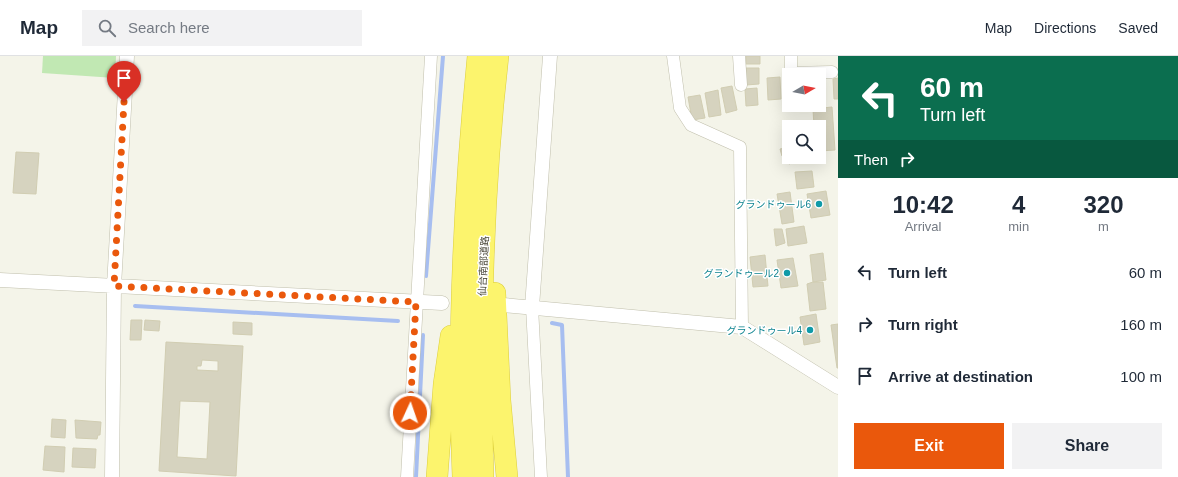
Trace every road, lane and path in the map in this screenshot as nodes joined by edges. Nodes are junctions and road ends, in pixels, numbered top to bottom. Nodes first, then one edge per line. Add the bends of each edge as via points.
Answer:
1 (127, 56) edge
2 (431, 56) edge
3 (478, 56) edge
4 (498, 56) edge
5 (550, 56) edge
6 (673, 56) edge
7 (740, 56) edge
8 (791, 56) edge
9 (832, 72) dead end
10 (741, 86) dead end
11 (494, 97) junction
12 (463, 263) junction
13 (0, 280) edge
14 (114, 286) junction
15 (416, 302) junction
16 (442, 303) dead end
17 (503, 305) dead end
18 (532, 307) junction
19 (742, 327) junction
20 (838, 387) edge
21 (112, 477) edge
22 (407, 477) edge
23 (437, 477) edge
24 (463, 477) edge
25 (483, 477) edge
26 (507, 477) edge
27 (541, 477) edge

1 - 14 street
2 - 15 street
3 - 12 highway, 仙台南部道路
4 - 11 highway, 仙台南部道路
5 - 18 street
6 - 19 street via 680,108 691,125 740,147
7 - 10 street
8 - 9 street via 791,72
11 - 25 highway, 仙台南部道路 via 480,329
11 - 26 highway via 496,333
12 - 23 highway via 444,384
12 - 24 highway, 仙台南部道路
13 - 14 street
14 - 15 street
14 - 21 street
15 - 16 street
15 - 22 street
17 - 18 street
18 - 19 street
18 - 27 street
19 - 20 street

